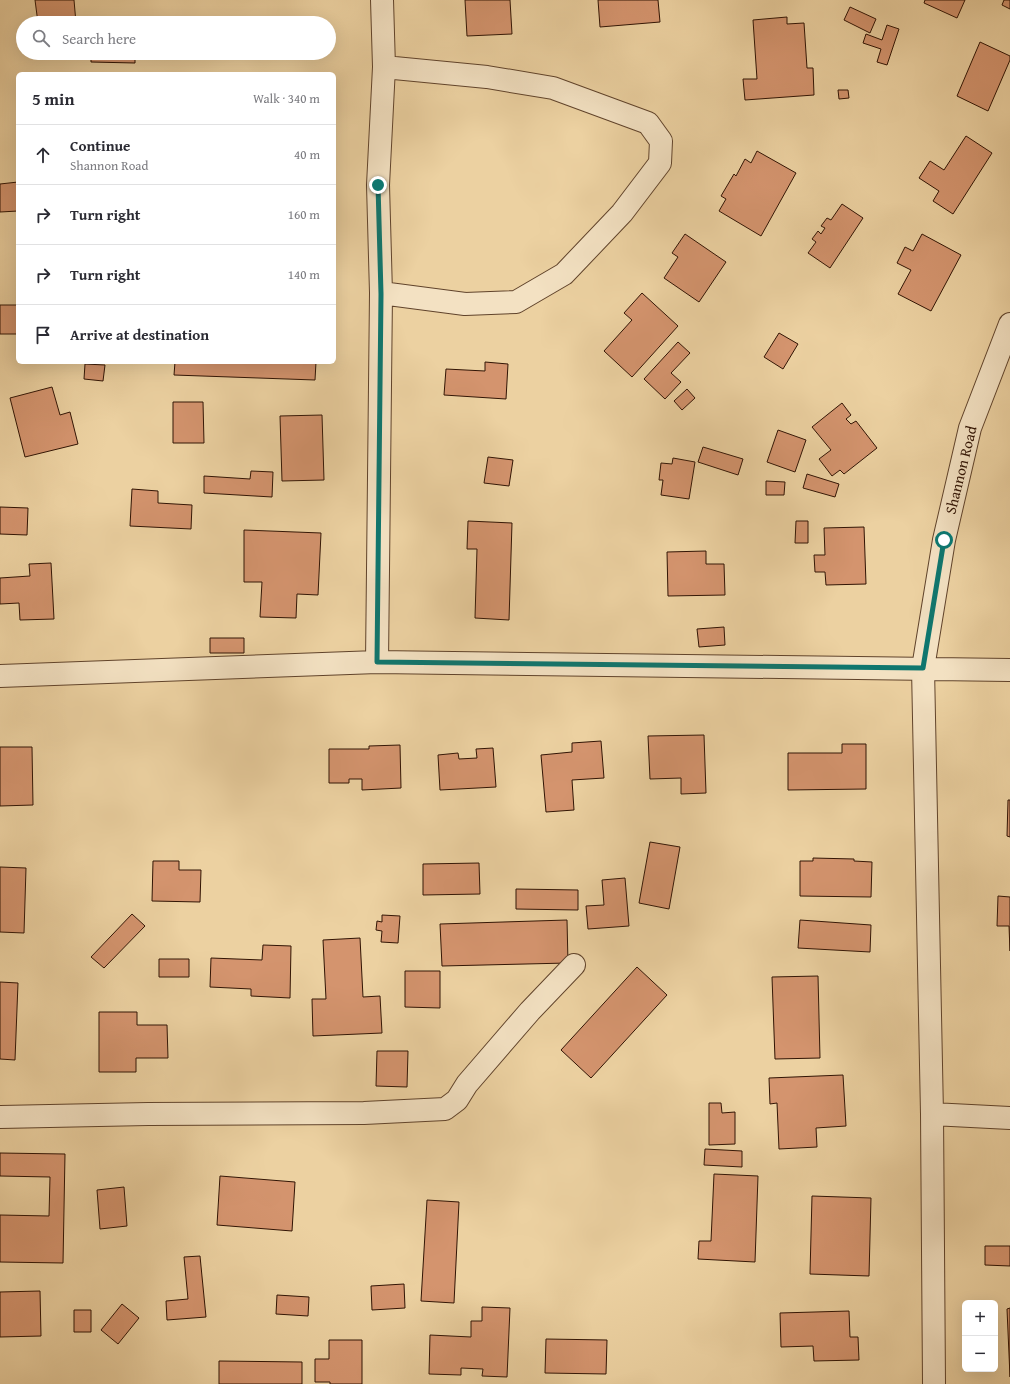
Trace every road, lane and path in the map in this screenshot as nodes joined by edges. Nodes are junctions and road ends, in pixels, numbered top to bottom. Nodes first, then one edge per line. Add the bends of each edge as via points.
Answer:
1 (382, 0) edge
2 (384, 67) junction
3 (381, 294) junction
4 (1010, 324) edge
5 (377, 662) junction
6 (923, 668) junction
7 (1010, 670) edge
8 (0, 676) edge
9 (574, 965) dead end
10 (932, 1114) junction
11 (0, 1118) edge
12 (1010, 1118) edge
13 (934, 1384) edge

1 - 2 street
2 - 3 street via 378,185
2 - 3 street via 487,77 553,88 648,123 662,140 660,163 622,213 564,274 516,302 465,304
3 - 5 street
4 - 6 street, Shannon Road via 970,428 944,540
5 - 6 street
5 - 8 street
6 - 7 street
6 - 10 street, Shannon Road
9 - 11 street via 530,1011 467,1084 457,1100 445,1109 364,1113
10 - 12 street
10 - 13 street, Shannon Road

